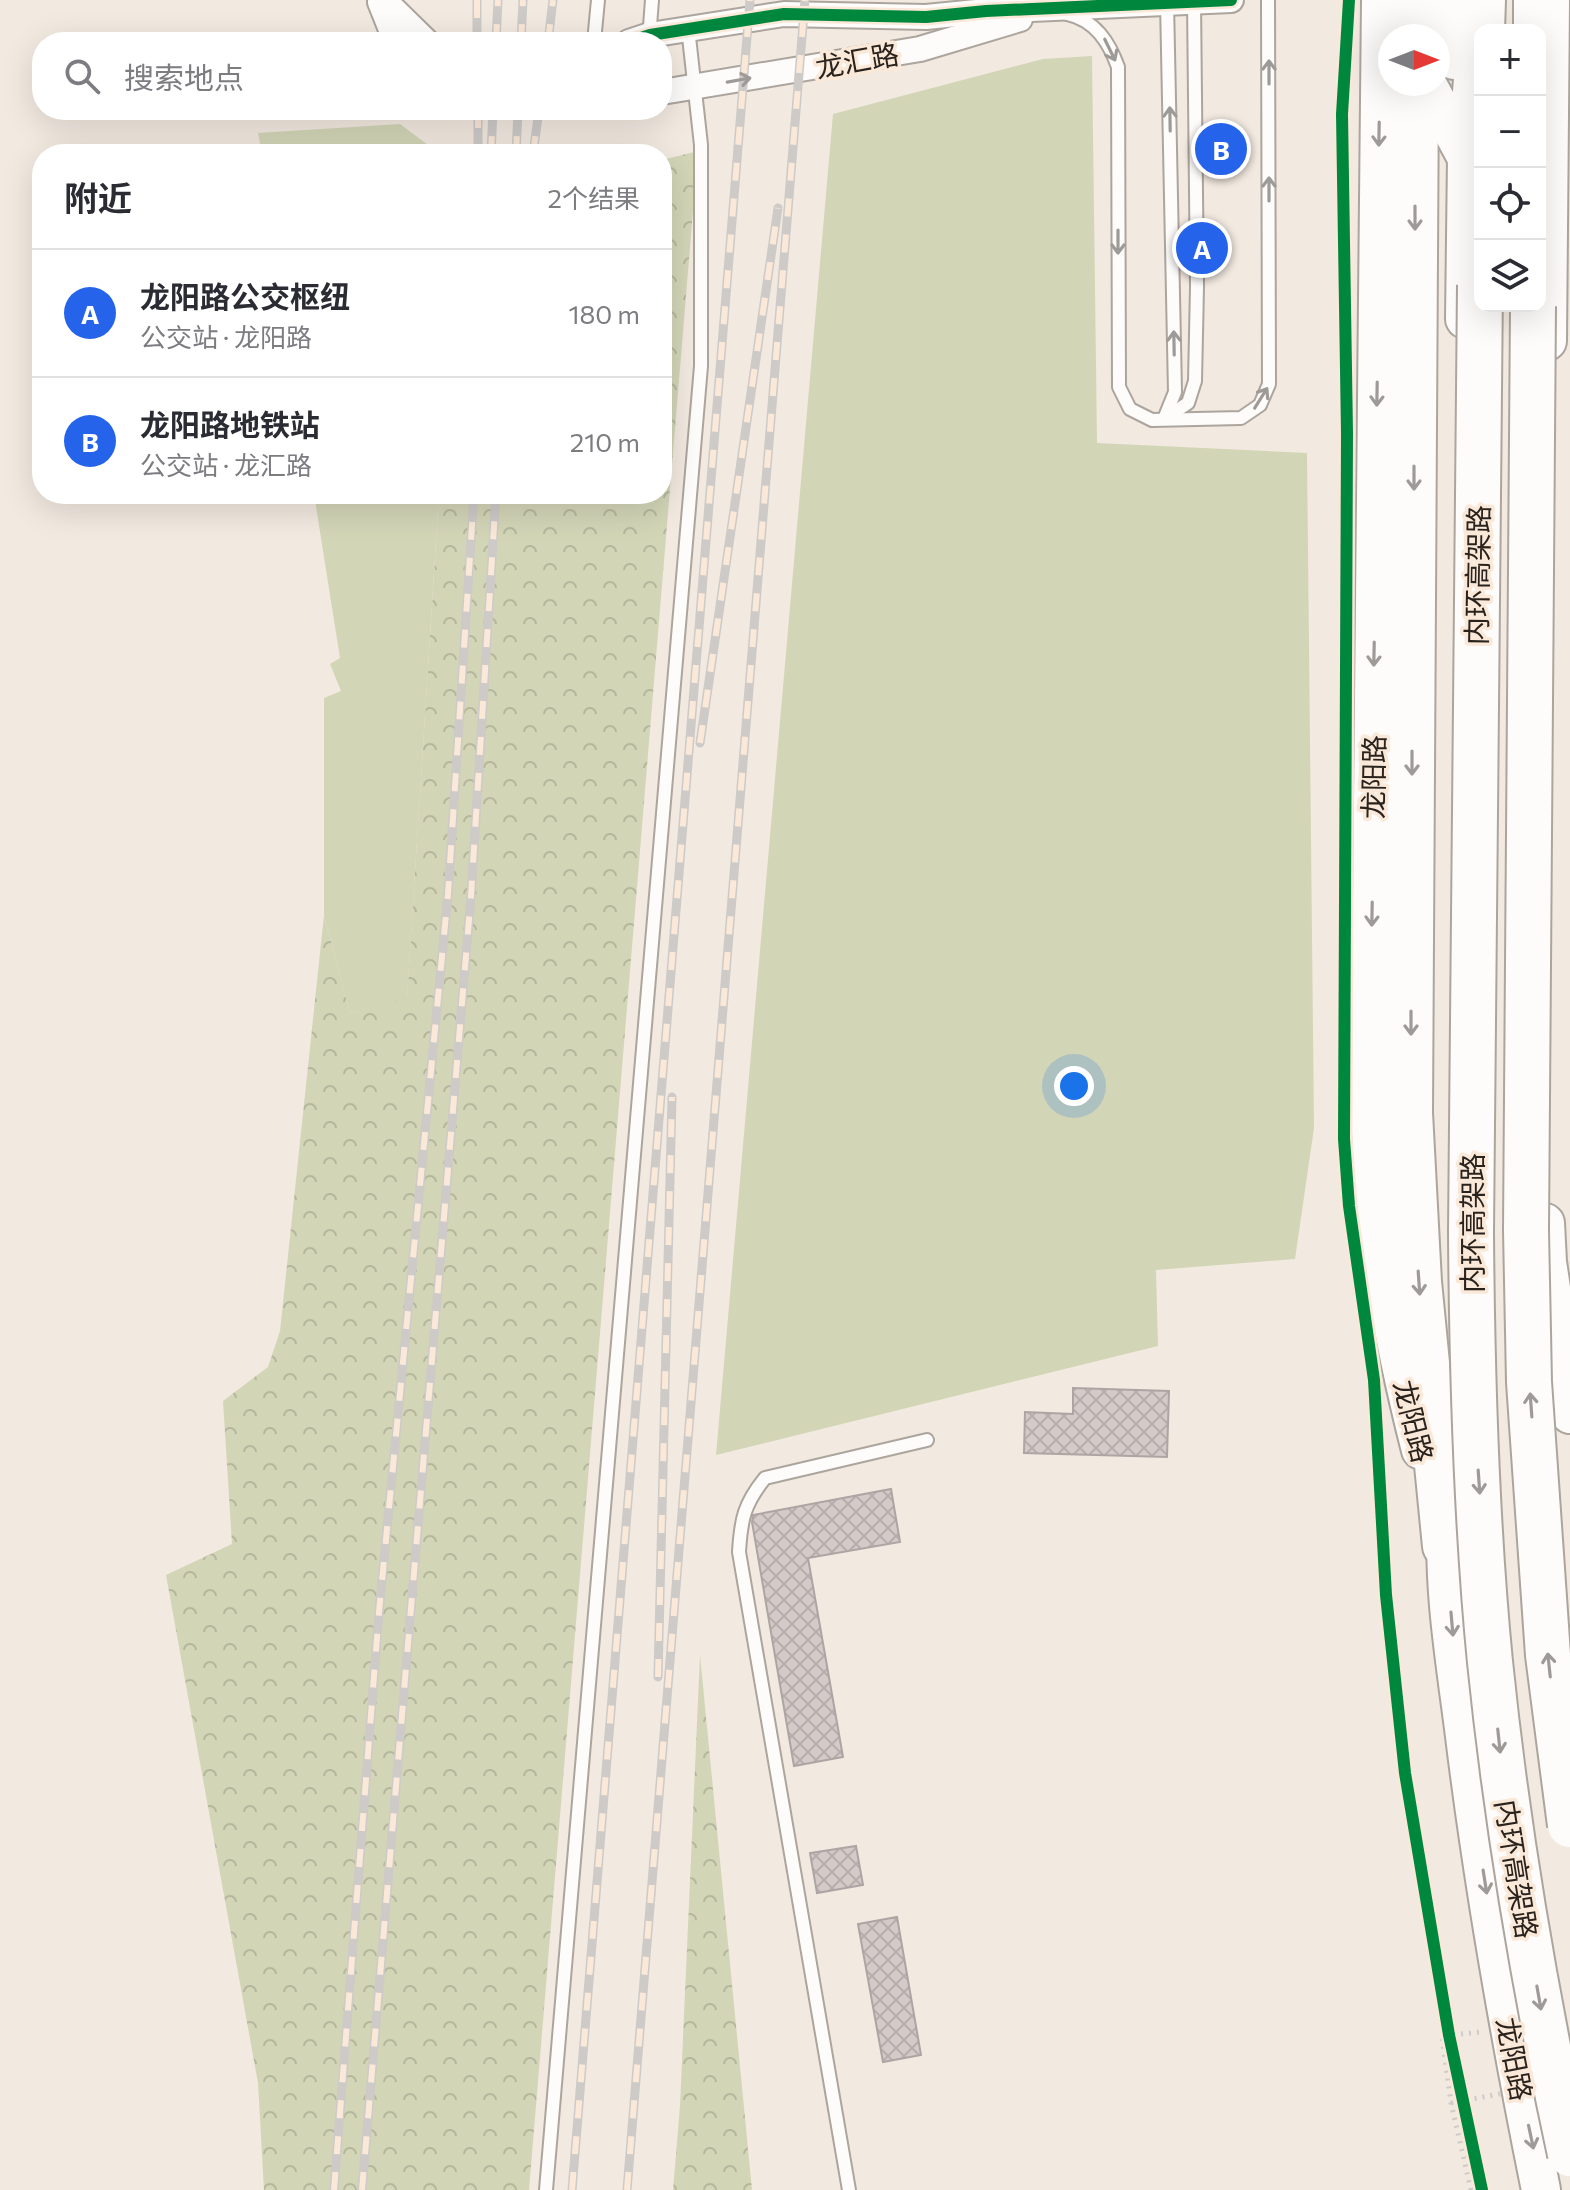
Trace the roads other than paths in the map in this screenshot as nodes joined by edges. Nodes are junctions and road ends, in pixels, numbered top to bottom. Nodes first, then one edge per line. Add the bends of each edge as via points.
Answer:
1 (381, 0) edge
2 (598, 0) edge
3 (652, 0) edge
4 (1231, 0) edge
5 (1268, 0) edge
6 (1381, 0) edge
7 (1420, 0) edge
8 (1447, 0) edge
9 (1475, 0) edge
10 (1483, 0) edge
11 (1536, 0) edge
12 (1550, 0) edge
13 (1194, 1) edge
14 (1167, 2) junction
15 (946, 8) edge
16 (1048, 10) junction
17 (1394, 24) edge
18 (1419, 24) edge
19 (1482, 24) edge
20 (1536, 24) edge
21 (688, 28) junction
22 (1570, 31) edge
23 (392, 32) edge
24 (416, 32) edge
25 (595, 32) edge
26 (645, 32) edge
27 (672, 32) edge
28 (1549, 80) junction
29 (695, 87) junction
30 (672, 90) edge
31 (1416, 96) edge
32 (1433, 96) edge
33 (1467, 158) junction
34 (1480, 312) edge
35 (1533, 312) edge
36 (1164, 419) junction
37 (1570, 1414) edge
38 (927, 1440) dead end
39 (1445, 1546) junction
40 (1570, 1825) edge
41 (1570, 2154) edge
42 (546, 2190) edge
43 (849, 2190) edge
44 (1541, 2190) edge

1 - 23 street
1 - 24 street
2 - 25 lane
3 - 26 lane
4 - 13 street, 龙汇路
36 -> 5 lane via 1241,418 1260,405 1269,384
6 - 17 main road
6 -> 39 main road, 龙阳路 via 1371,1172 1401,1370
7 - 18 highway
8 - 33 main road, 龙阳路
9 - 33 main road, 龙阳路
10 - 19 highway
11 - 20 highway
12 - 28 main road
13 - 14 street, 龙汇路
13 - 36 lane via 1195,381 1188,403
14 - 16 street, 龙汇路
36 -> 14 lane via 1175,392
15 - 16 street, 龙汇路
15 - 21 street, 龙汇路 via 926,17 784,14
29 -> 16 street, 龙汇路 via 920,49
16 -> 36 lane via 1076,16 1097,30 1118,67 1119,387 1130,409 1152,420
21 - 27 street, 龙汇路
21 - 29 lane
22 - 28 main road
28 - 37 main road via 1542,1160 1547,1262
29 - 30 street, 龙汇路
29 - 42 lane via 701,145 701,366
31 -> 39 highway via 1410,1113 1419,1282
32 - 33 main road
33 - 39 main road, 龙阳路 via 1459,1277
34 -> 41 highway, 内环高架路, bridge via 1472,1380 1490,1660 1505,1790
40 -> 35 highway, 内环高架路, bridge via 1548,1655 1528,1351
38 - 43 lane via 765,1478 749,1497 741,1522 739,1552
39 -> 44 main road, 龙阳路 via 1476,1827

